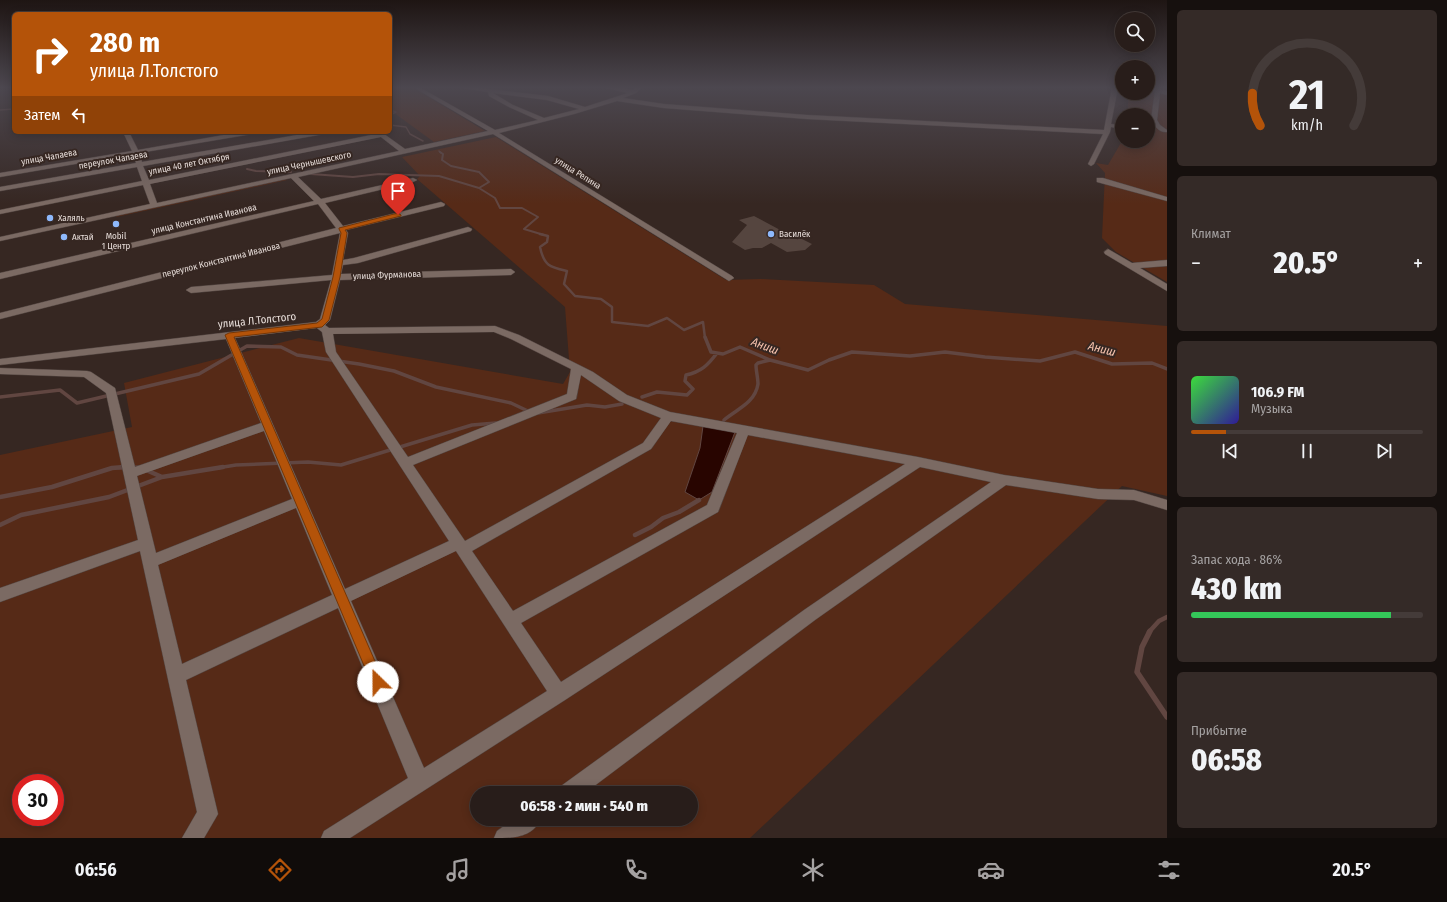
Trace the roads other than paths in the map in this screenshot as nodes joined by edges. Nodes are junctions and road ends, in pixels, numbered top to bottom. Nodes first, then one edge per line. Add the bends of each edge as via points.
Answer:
1 (484, 126) edge
2 (518, 126) edge
3 (982, 126) edge
4 (1108, 126) edge
5 (494, 132) junction
6 (1107, 132) junction
7 (127, 134) edge
8 (238, 134) edge
9 (310, 134) edge
10 (372, 134) edge
11 (378, 134) edge
12 (269, 140) junction
13 (135, 151) junction
14 (405, 152) junction
15 (286, 154) junction
16 (139, 164) junction
17 (1091, 164) dead end
18 (0, 176) edge
19 (292, 176) junction
20 (413, 180) dead end
21 (1100, 180) dead end
22 (146, 182) junction
23 (0, 189) edge
24 (1167, 199) edge
25 (320, 202) junction
26 (441, 204) dead end
27 (154, 206) junction
28 (0, 212) edge
29 (342, 229) junction
30 (468, 229) dead end
31 (0, 239) edge
32 (1108, 252) dead end
33 (339, 263) junction
34 (1167, 263) edge
35 (1130, 266) junction
36 (511, 272) dead end
37 (0, 276) edge
38 (336, 277) junction
39 (729, 278) dead end
40 (1167, 288) edge
41 (191, 290) dead end
42 (0, 316) edge
43 (323, 328) junction
44 (229, 335) junction
45 (0, 362) edge
46 (577, 368) junction
47 (0, 371) edge
48 (668, 416) junction
49 (267, 425) junction
50 (744, 430) junction
51 (918, 462) junction
52 (405, 463) junction
53 (130, 474) junction
54 (1004, 480) junction
55 (300, 501) junction
56 (1167, 505) edge
57 (145, 543) junction
58 (461, 546) junction
59 (150, 562) junction
60 (0, 595) edge
61 (341, 598) junction
62 (511, 621) junction
63 (176, 676) junction
64 (559, 694) junction
65 (420, 782) junction
66 (578, 786) edge
67 (521, 826) edge
68 (192, 838) edge
69 (331, 838) edge
70 (504, 838) edge

1 - 5 street, улица Репина
2 - 5 street, улица Чернышевского
3 - 6 street
4 - 6 street
5 - 14 street, улица Чернышевского
5 - 39 street, улица Репина
6 - 17 street
7 - 13 street
8 - 13 street, улица Чапаева
9 - 12 street, переулок Чапаева
10 - 15 street, улица 40 лет Октября
11 - 14 street
12 - 15 street
12 - 16 street, переулок Чапаева
13 - 16 street
13 - 18 street, улица Чапаева
14 - 19 street, улица Чернышевского
15 - 22 street, улица 40 лет Октября
16 - 22 street
16 - 23 street, переулок Чапаева
19 - 25 street
19 - 27 street, улица Чернышевского
20 - 25 street, улица Константина Иванова
21 - 24 street
22 - 27 street
22 - 28 street, улица 40 лет Октября
25 - 29 street
25 - 37 street, улица Константина Иванова
26 - 29 street, переулок Константина Иванова
27 - 31 street, улица Чернышевского
29 - 33 street via 344,233
29 - 42 street, переулок Константина Иванова
30 - 33 street via 355,261
32 - 35 street
33 - 38 street
34 - 35 street
35 - 40 street
36 - 38 street, улица Фурманова
38 - 41 street, улица Фурманова
38 - 43 street
43 - 44 street, улица Л.Толстого
43 - 46 street, улица Л.Толстого via 495,329
43 - 52 street via 331,352
44 - 45 street, улица Л.Толстого
44 - 49 street
46 - 48 street, улица Л.Толстого via 623,398
46 - 52 street via 572,396
47 - 53 street via 87,374 111,391
48 - 50 street, улица Л.Толстого
48 - 58 street via 647,446
49 - 53 street
49 - 55 street
50 - 51 street, улица Л.Толстого
50 - 62 street via 713,508
51 - 54 street, улица Л.Толстого
51 - 64 street
52 - 58 street
53 - 57 street
54 - 56 street, улица Л.Толстого via 1098,494 1134,495
54 - 66 street via 781,636
55 - 59 street
55 - 61 street
57 - 59 street
57 - 60 street
58 - 61 street
58 - 62 street
59 - 63 street
61 - 63 street
61 - 65 street
62 - 64 street
63 - 68 street via 208,814
64 - 65 street
65 - 69 street
67 - 70 street

